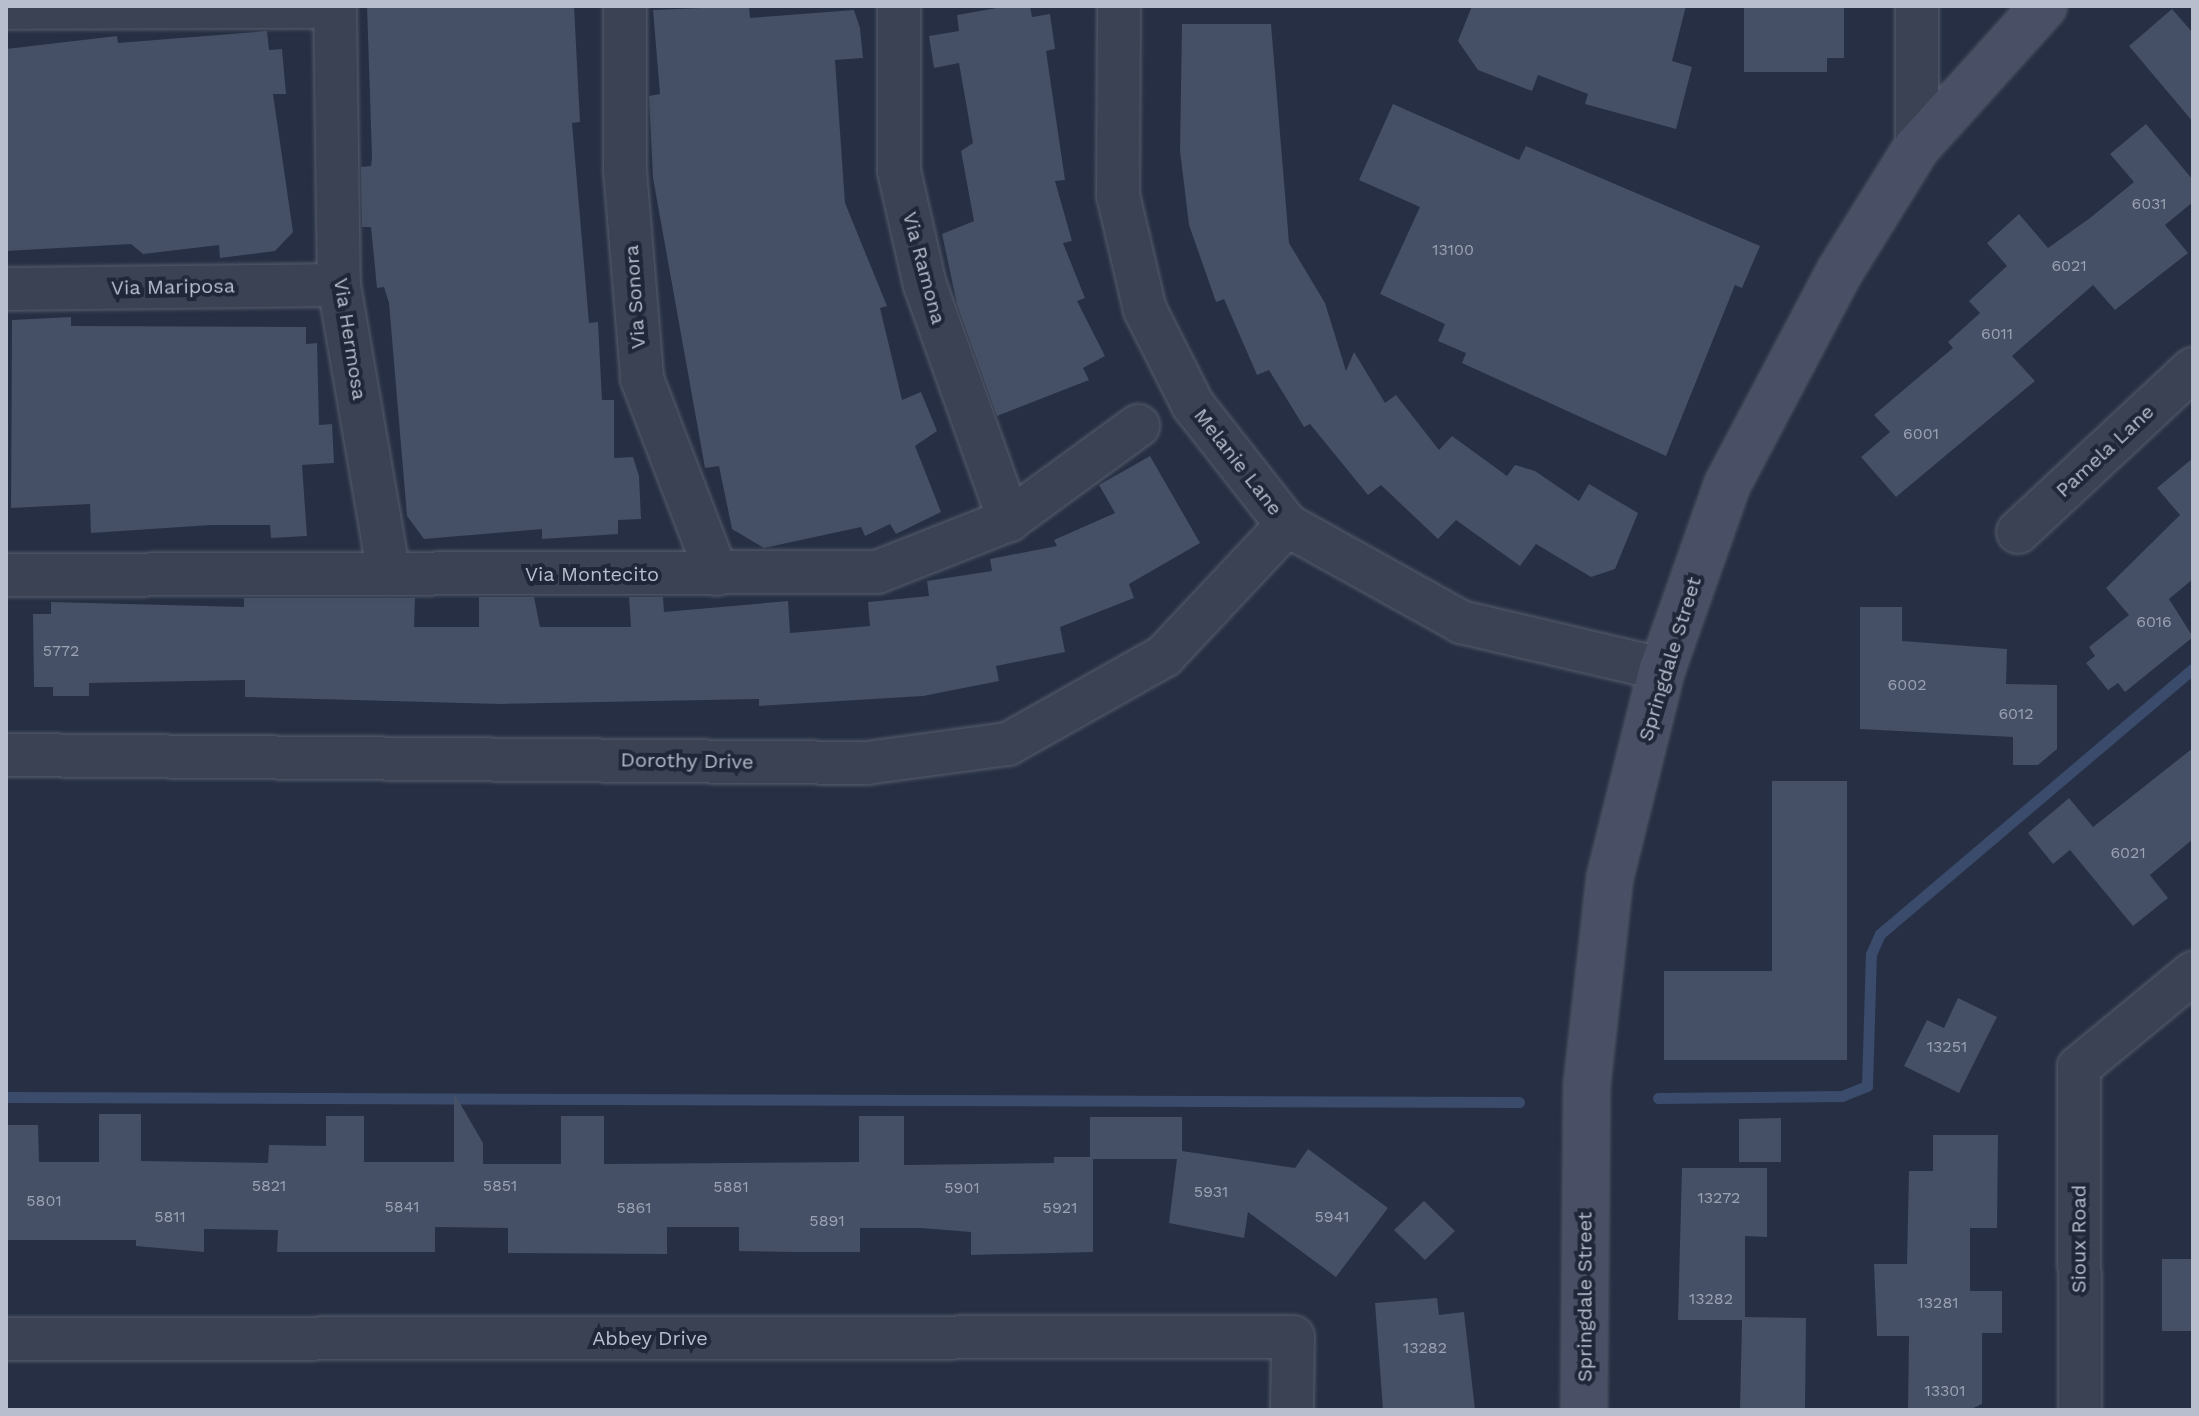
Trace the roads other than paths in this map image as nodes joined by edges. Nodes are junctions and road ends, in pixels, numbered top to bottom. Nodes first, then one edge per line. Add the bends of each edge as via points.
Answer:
1 (335, 6) edge
2 (625, 6) edge
3 (899, 6) edge
4 (1119, 6) edge
5 (1917, 6) edge
6 (2044, 6) edge
7 (6, 8) edge
8 (1917, 147) junction
9 (339, 285) junction
10 (6, 289) edge
11 (2193, 369) edge
12 (1138, 426) dead end
13 (1009, 520) junction
14 (1287, 525) junction
15 (2018, 532) dead end
16 (389, 574) junction
17 (717, 574) junction
18 (6, 575) edge
19 (1662, 669) junction
20 (6, 755) edge
21 (2193, 973) edge
22 (6, 1339) edge
23 (1292, 1410) edge
24 (1584, 1410) edge
25 (2080, 1410) edge

1 - 7 street
1 - 9 street, Via Hermosa
2 - 17 street, Via Sonora via 625,170 642,379
3 - 13 street, Via Ramona via 899,171 925,285
4 - 14 street, Melanie Lane via 1118,195 1145,310 1193,405
5 - 8 street
6 - 8 main road, Springdale Street
8 - 19 main road, Springdale Street via 1840,271 1727,485
9 - 10 street, Via Mariposa
9 - 16 street, Via Hermosa
11 - 15 street, Pamela Lane
12 - 13 street, Via Montecito
13 - 17 street, Via Montecito via 877,572
14 - 19 street, Melanie Lane via 1461,622
14 - 20 street, Dorothy Drive via 1164,656 1008,744 867,763
16 - 17 street, Via Montecito
16 - 18 street, Via Montecito
19 - 24 main road, Springdale Street via 1610,877 1587,1084
21 - 25 street, Sioux Road via 2079,1067
22 - 23 street, Abbey Drive via 1293,1337

